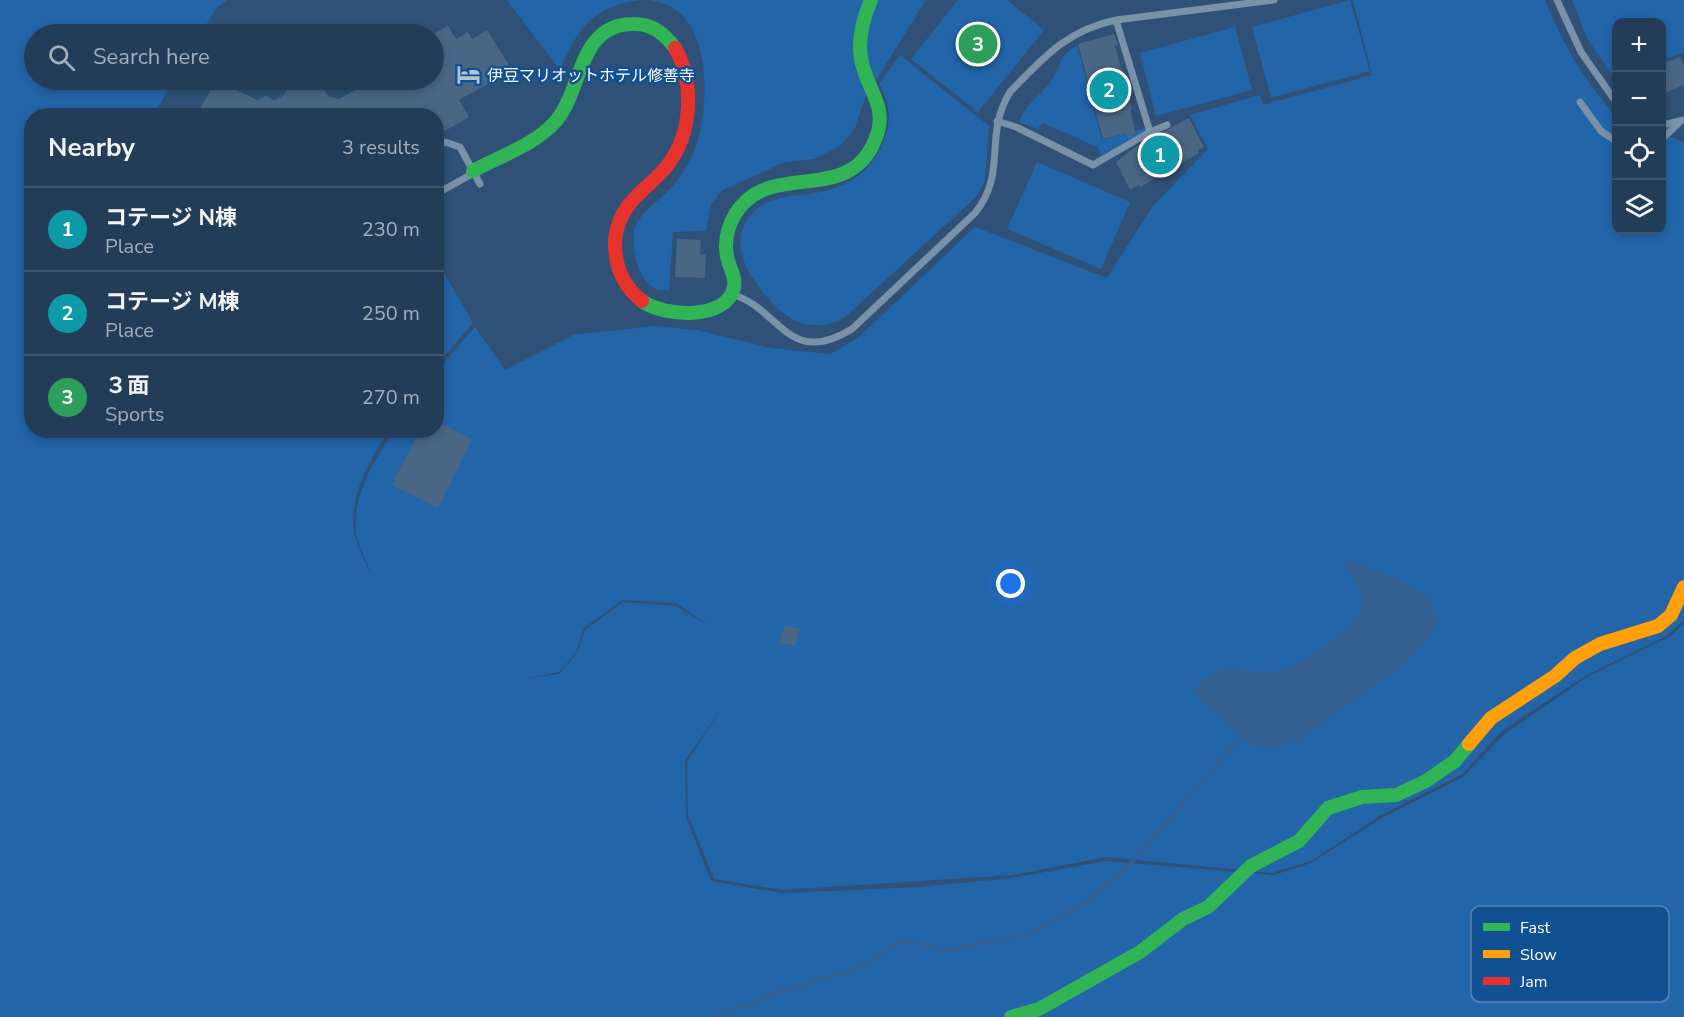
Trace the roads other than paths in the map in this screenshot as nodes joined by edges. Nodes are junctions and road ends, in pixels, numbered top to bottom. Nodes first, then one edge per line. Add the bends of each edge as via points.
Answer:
1 (871, 0) edge
2 (1274, 0) edge
3 (1557, 0) edge
4 (1116, 20) junction
5 (1612, 95) edge
6 (1580, 102) dead end
7 (997, 121) junction
8 (1681, 121) edge
9 (1666, 124) edge
10 (1167, 125) dead end
11 (1150, 132) junction
12 (1666, 135) edge
13 (1612, 138) edge
14 (444, 143) edge
15 (473, 172) junction
16 (480, 184) dead end
17 (444, 189) edge
18 (731, 294) junction
19 (1684, 587) edge
20 (1011, 1017) edge

1 - 18 street via 862,26 860,51 880,113 873,146 857,166 843,175 767,187 741,205 730,223 726,244 735,279
2 - 4 lane
3 - 5 lane via 1581,52
4 - 7 lane via 1090,26 1062,43 1010,92
4 - 11 lane
6 - 13 lane via 1601,131
7 - 11 lane via 1093,165
7 - 18 lane via 994,170 987,198 852,329 824,340 794,337 750,301
8 - 9 lane
8 - 12 lane
10 - 11 lane
14 - 15 lane via 460,147
15 - 16 lane
15 - 17 lane
15 - 18 street via 552,125 568,102 581,63 600,34 626,24 653,28 668,39 682,64 687,119 671,160 621,217 614,242 618,267 622,279 638,298 673,314 698,313
19 - 20 street via 1671,615 1658,626 1582,653 1556,676 1491,718 1455,761 1426,781 1396,795 1362,797 1328,808 1299,841 1251,866 1208,907 1174,925 1140,952 1039,1009

